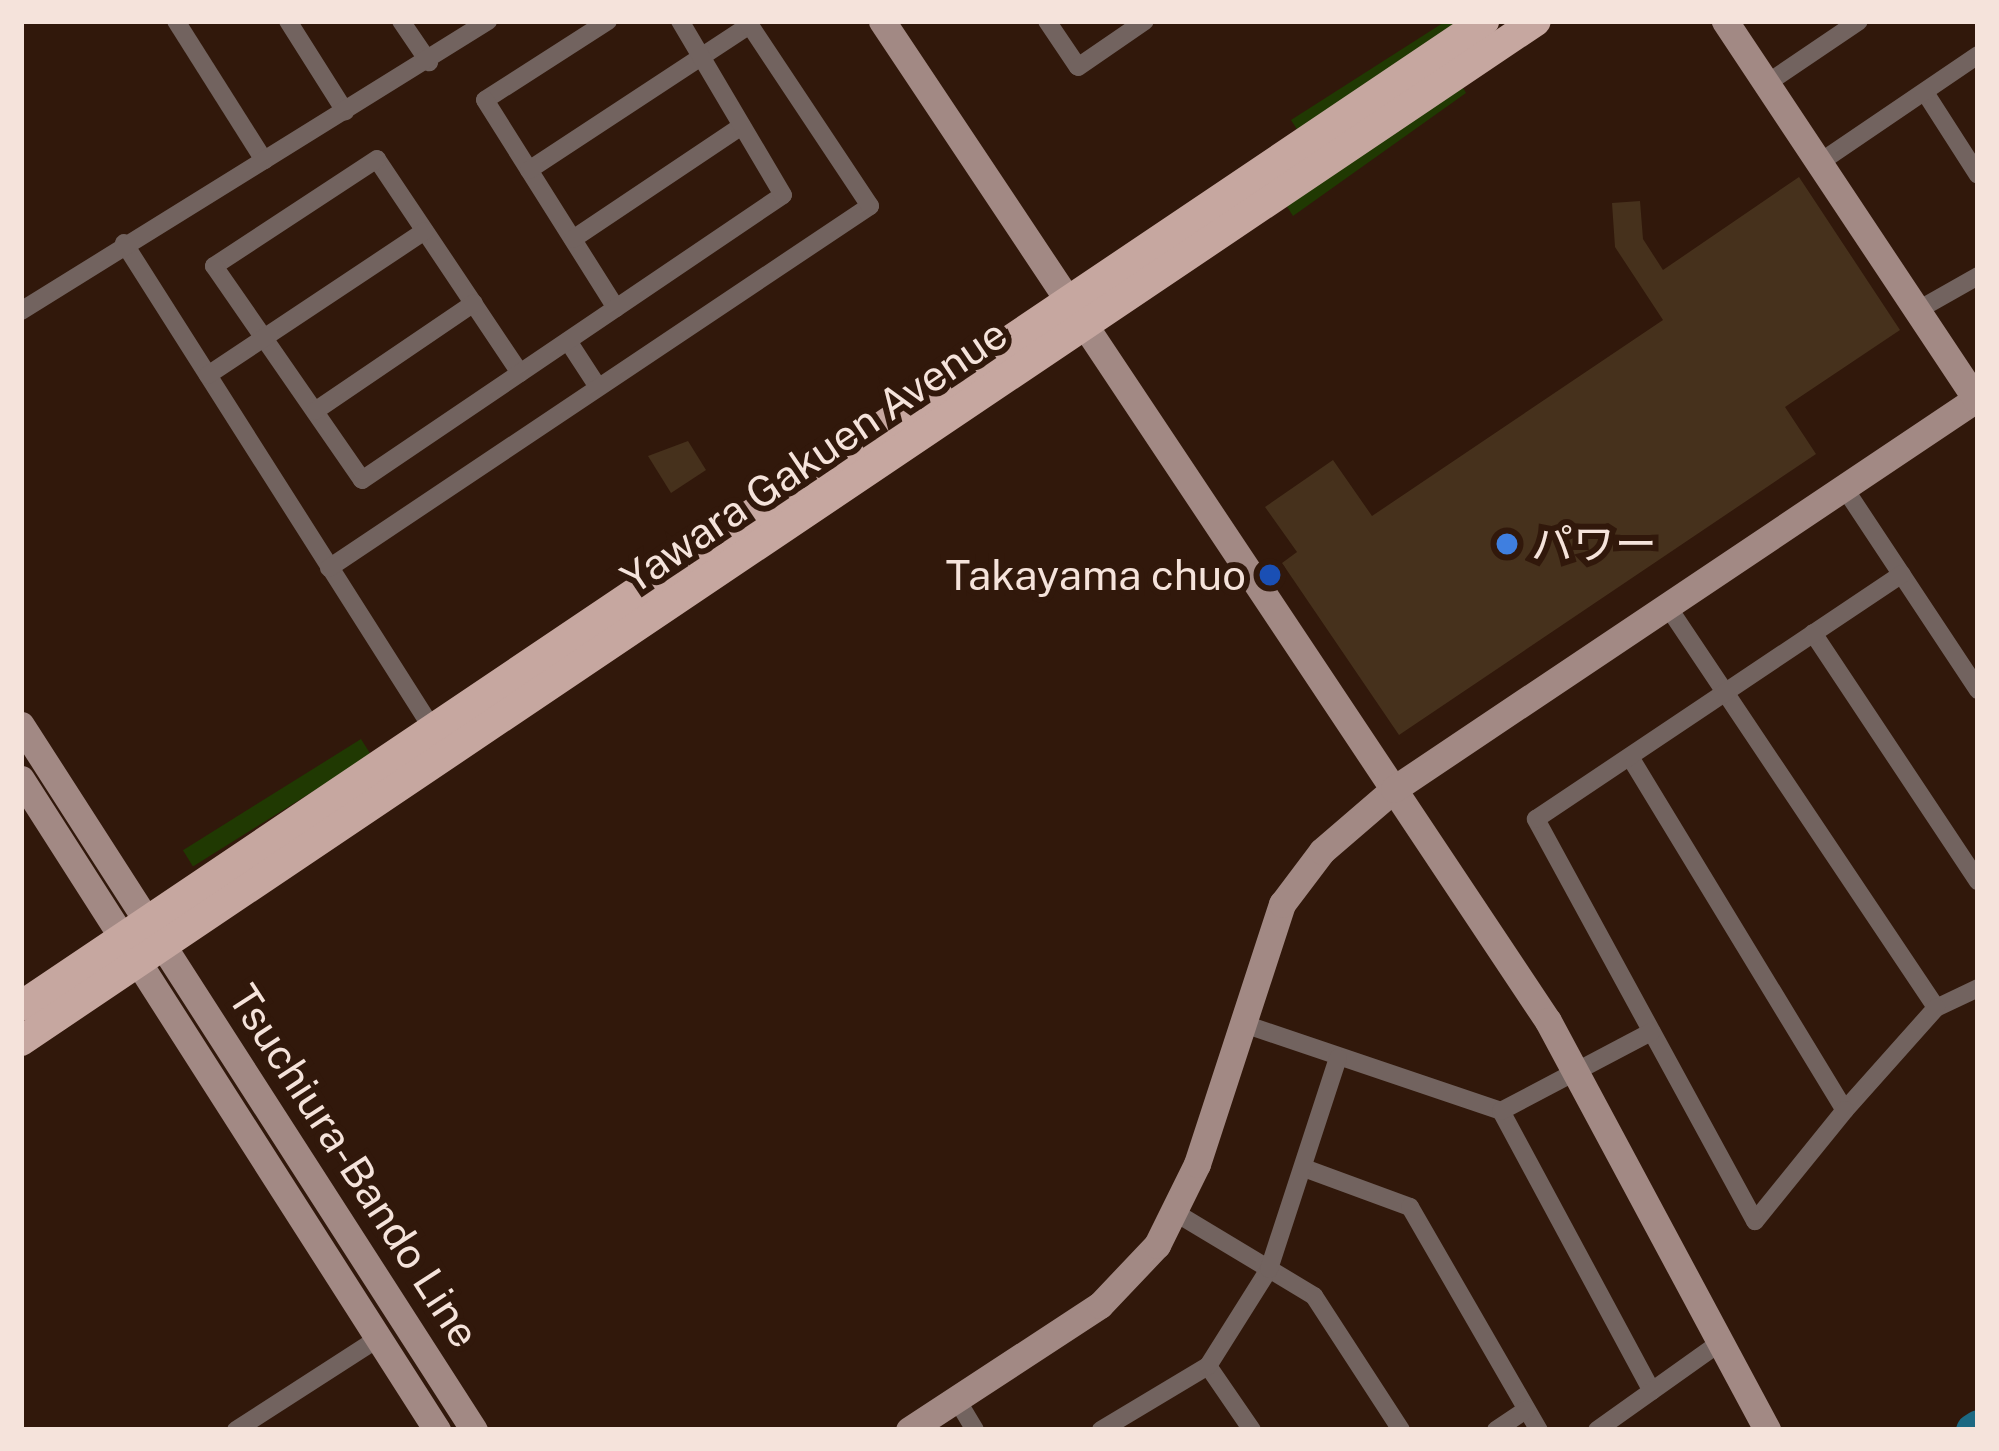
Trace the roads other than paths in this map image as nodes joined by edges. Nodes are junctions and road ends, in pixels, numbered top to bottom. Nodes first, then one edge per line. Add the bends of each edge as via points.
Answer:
1 (176, 21) edge
2 (288, 21) edge
3 (401, 21) edge
4 (488, 21) edge
5 (608, 21) edge
6 (680, 21) edge
7 (882, 21) edge
8 (1047, 21) edge
9 (1145, 21) edge
10 (1484, 21) edge
11 (1536, 21) edge
12 (1725, 21) edge
13 (1859, 21) edge
14 (749, 23) edge
15 (1978, 55) edge
16 (701, 57) junction
17 (429, 62) junction
18 (1766, 84) junction
19 (1926, 94) junction
20 (345, 111) junction
21 (742, 126) junction
22 (264, 160) junction
23 (1819, 163) junction
24 (530, 170) junction
25 (1978, 175) edge
26 (425, 231) junction
27 (573, 239) junction
28 (124, 243) junction
29 (1978, 276) edge
30 (474, 303) junction
31 (616, 308) junction
32 (1079, 310) junction
33 (1918, 310) junction
34 (21, 311) edge
35 (263, 337) junction
36 (568, 341) junction
37 (520, 373) junction
38 (208, 375) junction
39 (598, 387) junction
40 (1977, 398) edge
41 (314, 411) junction
42 (1845, 488) junction
43 (329, 568) junction
44 (1902, 574) junction
45 (1668, 607) junction
46 (1813, 633) junction
47 (1978, 690) edge
48 (1725, 692) junction
49 (21, 724) edge
50 (432, 728) junction
51 (1630, 757) junction
52 (21, 779) edge
53 (1394, 789) junction
54 (1978, 881) edge
55 (143, 942) junction
56 (1978, 988) edge
57 (21, 1006) edge
58 (1936, 1008) junction
59 (1241, 1023) junction
60 (1651, 1032) junction
61 (21, 1041) edge
62 (1338, 1058) junction
63 (1575, 1071) junction
64 (1845, 1110) junction
65 (1502, 1112) junction
66 (1304, 1168) junction
67 (1176, 1213) junction
68 (1270, 1269) junction
69 (379, 1338) junction
70 (1720, 1342) junction
71 (1208, 1366) junction
72 (1652, 1391) junction
73 (957, 1400) junction
74 (1526, 1410) junction
75 (1110, 1428) edge
76 (236, 1430) edge
77 (437, 1430) edge
78 (474, 1430) edge
79 (910, 1430) edge
80 (975, 1430) edge
81 (1252, 1430) edge
82 (1401, 1430) edge
83 (1496, 1430) edge
84 (1539, 1430) edge
85 (1597, 1430) edge
86 (1767, 1430) edge

1 - 22 street
2 - 20 street
3 - 17 street
4 - 17 street
5 - 24 street via 485,100
6 - 16 street
7 - 32 street
8 - 9 street via 1078,67
10 - 32 main road, Yawara Gakuen Avenue
11 - 32 main road, Yawara Gakuen Avenue
12 - 18 street
13 - 18 street
14 - 16 street
14 - 39 street via 870,206
15 - 19 street
16 - 21 street
16 - 24 street
17 - 20 street
18 - 23 street
19 - 23 street
19 - 25 street
20 - 22 street
21 - 27 street
21 - 31 street via 784,195
22 - 28 street
23 - 33 street
24 - 27 street
26 - 30 street
26 - 35 street
26 - 35 street via 377,159 214,266
27 - 31 street
28 - 34 street
28 - 38 street
29 - 33 street
30 - 37 street
30 - 41 street
31 - 36 street
32 - 50 main road, Yawara Gakuen Avenue
32 - 53 street
32 - 55 main road, Yawara Gakuen Avenue
33 - 40 street
35 - 38 street
35 - 41 street
36 - 37 street
36 - 39 street
37 - 41 street via 362,480
38 - 43 street
39 - 43 street
40 - 42 street
42 - 44 street
42 - 45 street
43 - 50 street
44 - 46 street
44 - 47 street
45 - 48 street
45 - 53 street
46 - 48 street
46 - 54 street
48 - 51 street
48 - 58 street
49 - 55 street
50 - 55 main road, Yawara Gakuen Avenue
51 - 60 street via 1536,819
51 - 64 street
52 - 55 street
53 - 59 street via 1322,851 1282,904
53 - 63 street
55 - 57 main road
55 - 61 main road
55 - 69 street, Tsuchiura-Bando Line
55 - 78 street, Tsuchiura-Bando Line
56 - 58 street
58 - 64 street
59 - 62 street
59 - 67 street
60 - 63 street
60 - 64 street via 1755,1221
62 - 65 street
62 - 66 street
63 - 65 street
63 - 70 street
65 - 72 street
66 - 68 street
66 - 74 street via 1410,1207
67 - 68 street
67 - 73 street via 1132,1276 1100,1305
68 - 71 street
68 - 82 street via 1314,1296
69 - 76 street
69 - 77 street, Tsuchiura-Bando Line
70 - 72 street
70 - 86 street
71 - 75 street
71 - 81 street
72 - 85 street
73 - 79 street
73 - 80 street
74 - 83 street
74 - 84 street

